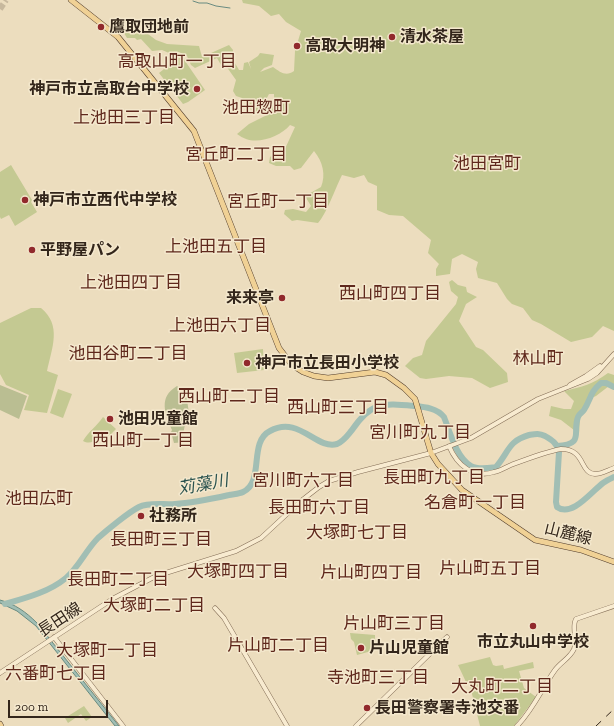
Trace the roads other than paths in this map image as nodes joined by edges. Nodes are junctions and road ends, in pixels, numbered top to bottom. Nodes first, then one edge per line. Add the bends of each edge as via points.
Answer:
1 (70, 0) edge
2 (614, 350) edge
3 (614, 354) edge
4 (568, 386) junction
5 (450, 446) junction
6 (430, 453) junction
7 (614, 468) edge
8 (614, 562) edge
9 (614, 606) edge
10 (215, 608) dead end
11 (54, 637) junction
12 (447, 637) dead end
13 (0, 673) edge
14 (123, 726) edge
15 (287, 726) edge
16 (356, 726) edge
17 (517, 726) edge

1 - 6 main road, 山麓線 via 118,37 194,131 285,358 303,372 314,376 328,378 381,372 415,399
2 - 4 street via 599,367
3 - 4 street via 593,376
4 - 5 street, 長田線 via 538,399 492,427
5 - 6 street, 長田線
5 - 7 street via 462,466 478,474 494,473 561,449 578,454 586,470 592,473
6 - 8 main road, 山麓線 via 462,490 535,540 581,550
6 - 11 street, 長田線 via 329,481 300,502 261,538 236,551 156,576 114,598
9 - 17 street via 575,621 574,649 556,668
10 - 15 street via 224,618
11 - 13 street, 長田線
11 - 14 street
12 - 16 street

